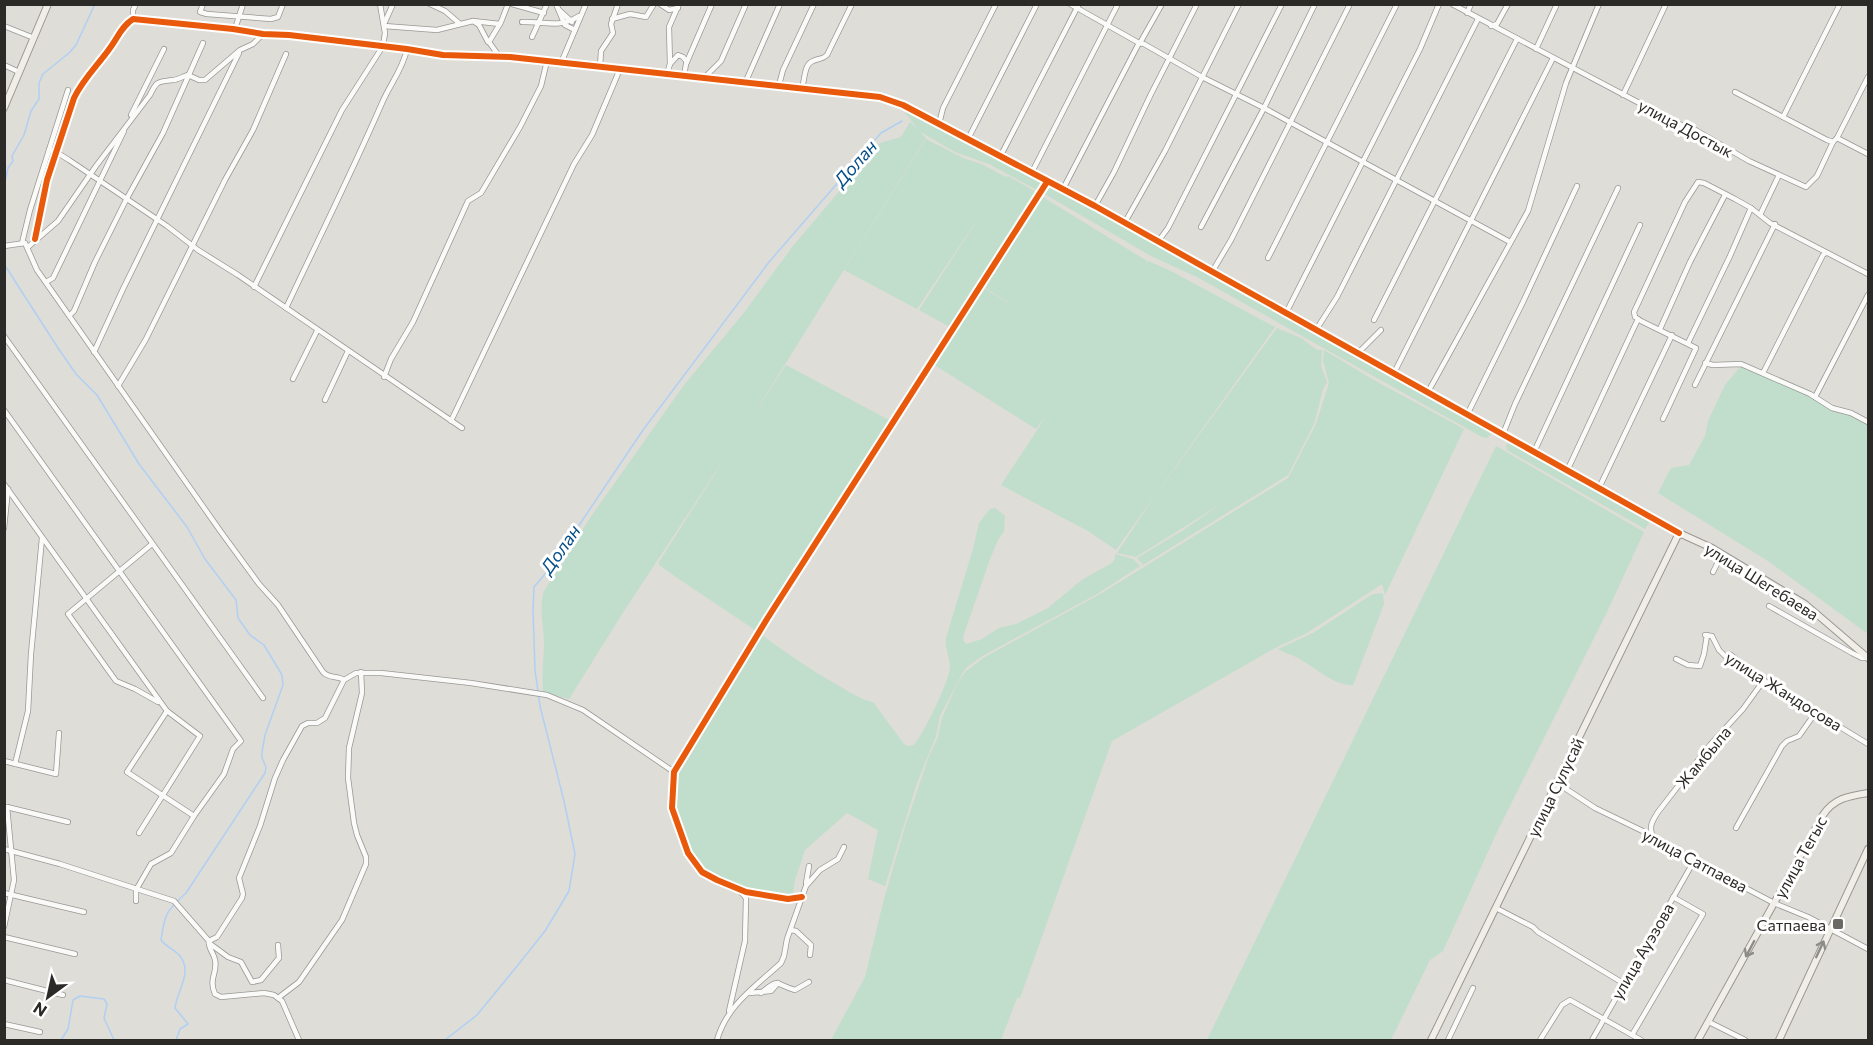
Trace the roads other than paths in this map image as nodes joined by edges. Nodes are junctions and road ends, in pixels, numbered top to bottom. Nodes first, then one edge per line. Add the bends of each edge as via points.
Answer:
1 (48, 4) edge
2 (135, 4) edge
3 (203, 4) edge
4 (243, 4) edge
5 (380, 4) edge
6 (393, 4) edge
7 (430, 4) edge
8 (443, 4) edge
9 (510, 4) edge
10 (547, 4) edge
11 (586, 4) edge
12 (618, 4) edge
13 (654, 4) edge
14 (660, 4) edge
15 (712, 4) edge
16 (746, 4) edge
17 (780, 4) edge
18 (814, 4) edge
19 (852, 4) edge
20 (996, 4) edge
21 (1037, 4) edge
22 (1070, 4) edge
23 (1118, 4) edge
24 (1162, 4) edge
25 (1197, 4) edge
26 (1239, 4) edge
27 (1282, 4) edge
28 (1315, 4) edge
29 (1350, 4) edge
30 (1397, 4) edge
31 (1440, 4) edge
32 (1452, 4) edge
33 (1471, 4) edge
34 (1508, 4) edge
35 (1557, 4) edge
36 (1599, 4) edge
37 (1666, 4) edge
38 (1840, 4) edge
39 (281, 5) edge
40 (678, 6) edge
41 (557, 7) edge
42 (1078, 7) edge
43 (445, 11) junction
44 (1467, 13) junction
45 (543, 14) junction
46 (582, 14) junction
47 (238, 16) junction
48 (133, 19) junction
49 (612, 19) junction
50 (1478, 20) junction
51 (473, 21) junction
52 (540, 21) junction
53 (572, 21) junction
54 (522, 22) dead end
55 (459, 23) junction
56 (564, 23) junction
57 (500, 24) junction
58 (384, 25) junction
59 (4, 26) edge
60 (1108, 26) junction
61 (1491, 26) junction
62 (575, 28) junction
63 (236, 29) junction
64 (263, 34) junction
65 (532, 37) dead end
66 (34, 38) junction
67 (1517, 39) junction
68 (203, 43) dead end
69 (1140, 43) junction
70 (489, 44) junction
71 (383, 46) junction
72 (164, 49) dead end
73 (407, 49) junction
74 (1536, 49) junction
75 (240, 50) junction
76 (286, 54) dead end
77 (499, 56) junction
78 (1169, 58) junction
79 (1553, 58) junction
80 (547, 61) junction
81 (687, 62) junction
82 (561, 63) junction
83 (670, 64) junction
84 (4, 65) edge
85 (600, 67) junction
86 (1572, 68) junction
87 (620, 69) junction
88 (19, 72) junction
89 (667, 74) junction
90 (189, 75) junction
91 (684, 76) junction
92 (1202, 77) junction
93 (1869, 77) edge
94 (705, 78) junction
95 (746, 81) junction
96 (779, 84) junction
97 (802, 88) junction
98 (68, 90) dead end
99 (1735, 92) dead end
100 (1237, 94) junction
101 (1623, 94) junction
102 (4, 108) edge
103 (1264, 108) junction
104 (1783, 117) junction
105 (1291, 122) junction
106 (939, 124) junction
107 (126, 126) junction
108 (968, 139) junction
109 (1835, 140) junction
110 (1326, 142) junction
111 (49, 150) junction
112 (56, 152) junction
113 (1869, 154) edge
114 (1000, 157) junction
115 (1363, 161) junction
116 (1031, 174) junction
117 (90, 175) junction
118 (1779, 175) junction
119 (1396, 180) junction
120 (100, 182) junction
121 (1047, 182) junction
122 (1577, 186) dead end
123 (1063, 189) junction
124 (1618, 189) dead end
125 (1725, 195) junction
126 (126, 200) junction
127 (1434, 201) junction
128 (1095, 206) junction
129 (1751, 208) junction
130 (1760, 215) junction
131 (157, 221) junction
132 (1472, 222) junction
133 (1124, 224) junction
134 (1775, 224) junction
135 (1640, 225) dead end
136 (1201, 227) dead end
137 (35, 239) junction
138 (1510, 242) junction
139 (22, 243) junction
140 (1157, 243) junction
141 (4, 246) edge
142 (28, 246) junction
143 (192, 246) junction
144 (1826, 253) junction
145 (1268, 258) dead end
146 (1212, 272) junction
147 (1869, 274) edge
148 (46, 282) junction
149 (254, 287) junction
150 (1869, 296) edge
151 (286, 308) junction
152 (1861, 310) junction
153 (1286, 313) junction
154 (1869, 314) edge
155 (70, 315) junction
156 (1638, 319) junction
157 (1374, 320) dead end
158 (1660, 329) junction
159 (1316, 330) junction
160 (1381, 330) dead end
161 (317, 331) junction
162 (1672, 335) junction
163 (4, 336) edge
164 (1688, 343) junction
165 (348, 351) junction
166 (94, 352) junction
167 (1358, 353) junction
168 (1706, 363) junction
169 (1394, 373) junction
170 (1763, 373) junction
171 (384, 377) junction
172 (293, 379) dead end
173 (1695, 385) dead end
174 (118, 386) junction
175 (1428, 392) junction
176 (1815, 397) junction
177 (325, 400) dead end
178 (4, 410) edge
179 (1467, 415) junction
180 (1663, 419) dead end
181 (451, 421) junction
182 (1868, 422) edge
183 (462, 428) dead end
184 (1503, 434) junction
185 (1533, 452) junction
186 (1567, 471) junction
187 (6, 487) edge
188 (1599, 488) junction
189 (4, 528) edge
190 (1679, 533) junction
191 (42, 537) junction
192 (153, 544) junction
193 (1722, 554) junction
194 (119, 571) junction
195 (1713, 572) dead end
196 (86, 599) junction
197 (1769, 606) dead end
198 (1731, 655) dead end
199 (1868, 658) edge
200 (1676, 659) dead end
201 (1749, 670) junction
202 (361, 672) junction
203 (344, 680) junction
204 (1764, 680) junction
205 (262, 698) dead end
206 (161, 703) junction
207 (166, 711) junction
208 (1816, 712) junction
209 (59, 734) dead end
210 (1869, 744) edge
211 (4, 761) edge
212 (15, 764) junction
213 (674, 772) junction
214 (1557, 783) junction
215 (1869, 793) edge
216 (163, 796) junction
217 (6, 806) edge
218 (194, 816) junction
219 (68, 822) dead end
220 (1736, 828) dead end
221 (139, 833) dead end
222 (1653, 836) junction
223 (844, 848) dead end
224 (4, 849) edge
225 (12, 851) junction
226 (1868, 855) edge
227 (1694, 861) junction
228 (809, 866) dead end
229 (806, 886) junction
230 (137, 888) junction
231 (738, 889) junction
232 (752, 892) junction
233 (4, 893) edge
234 (11, 894) junction
235 (802, 897) junction
236 (1673, 897) junction
237 (746, 898) junction
238 (136, 901) dead end
239 (1774, 903) junction
240 (1496, 908) junction
241 (84, 912) dead end
242 (4, 927) edge
243 (1830, 928) junction
244 (791, 930) junction
245 (4, 937) edge
246 (209, 942) junction
247 (278, 945) dead end
248 (1869, 949) edge
249 (75, 954) dead end
250 (810, 955) dead end
251 (781, 963) junction
252 (788, 967) dead end
253 (4, 980) edge
254 (809, 982) dead end
255 (1623, 983) junction
256 (1473, 988) dead end
257 (749, 993) junction
258 (63, 995) dead end
259 (278, 998) junction
260 (729, 1011) junction
261 (1604, 1018) junction
262 (1709, 1022) junction
263 (4, 1024) edge
264 (40, 1032) dead end
265 (1632, 1035) junction
266 (299, 1041) edge
267 (717, 1041) edge
268 (1431, 1041) edge
269 (1448, 1041) edge
270 (1540, 1041) edge
271 (1592, 1041) edge
272 (1641, 1041) edge
273 (1698, 1041) edge
274 (1745, 1041) edge
275 (1779, 1041) edge

1 - 66 main road
2 - 48 street
3 - 47 street via 200,12
4 - 47 street
5 - 58 street
6 - 58 street
7 - 43 street
8 - 43 street
9 - 45 street
9 - 57 street
10 - 45 street
11 - 46 street
12 - 49 street
13 - 49 street via 646,17 630,14
14 - 40 street via 669,10
15 - 81 street
16 - 94 street via 721,61
17 - 95 street
18 - 96 street
19 - 97 street via 827,56 808,64
20 - 106 street via 943,108
21 - 108 street
22 - 42 street
23 - 60 street
24 - 69 street
25 - 78 street
26 - 92 street
27 - 100 street
28 - 103 street
29 - 105 street
30 - 110 street
31 - 115 street
32 - 44 street, улица Достык
33 - 44 street
34 - 61 street via 1497,24
35 - 74 street
36 - 86 street
37 - 101 street
38 - 104 street
39 - 47 street via 278,17 271,19
40 - 83 street via 669,27
41 - 53 street
41 - 56 street
42 - 60 street
42 - 114 street
43 - 55 street
44 - 50 street, улица Достык
45 - 52 street
46 - 53 street
46 - 62 street
47 - 63 street
48 - 63 street
48 - 112 street via 125,24 79,88
49 - 85 street via 613,33 601,51
50 - 61 street, улица Достык
50 - 119 street
51 - 55 street
51 - 57 street
51 - 70 street
52 - 54 street
52 - 56 street
52 - 65 street
53 - 56 street
53 - 62 street
55 - 58 street via 437,30
56 - 62 street
57 - 70 street
58 - 71 street
59 - 66 street
60 - 69 street
60 - 116 street
61 - 67 street, улица Достык
62 - 82 street
63 - 64 street
64 - 71 street
64 - 75 street
66 - 88 main road
67 - 74 street, улица Достык
67 - 127 street
68 - 90 street
69 - 78 street
69 - 123 street
70 - 77 street
71 - 73 street
71 - 149 street via 342,110
72 - 107 street
73 - 77 street via 443,55
73 - 151 street
74 - 79 street, улица Достык
75 - 90 street via 205,80
75 - 131 street
76 - 143 street via 253,130
77 - 80 street
78 - 92 street
78 - 128 street
79 - 86 street, улица Достык
79 - 132 street
80 - 82 street
80 - 171 street via 530,110 481,193 468,201
81 - 83 street via 678,55
81 - 91 street
82 - 85 street
83 - 89 street
84 - 88 street
85 - 87 street
86 - 101 street, улица Достык
86 - 138 street via 1528,211
87 - 89 street
87 - 181 street via 592,135 574,164
88 - 102 main road
89 - 91 street
90 - 107 street via 157,83
90 - 126 street
91 - 94 street
92 - 100 street
92 - 133 street
93 - 109 street
94 - 95 street
95 - 96 street
96 - 97 street
97 - 106 street via 891,99
98 - 111 street
99 - 104 street
100 - 103 street
100 - 140 street
101 - 118 street, улица Достык
103 - 105 street
103 - 136 street
104 - 109 street via 1827,140
105 - 110 street
105 - 146 street
106 - 108 street
107 - 117 street
107 - 120 street
108 - 114 street
109 - 113 street
109 - 118 street, улица Достык via 1813,182 1806,187
110 - 115 street
110 - 145 street
111 - 112 street
111 - 139 street
112 - 117 street
112 - 137 street
114 - 116 street
115 - 119 street
115 - 153 street
116 - 121 street
117 - 120 street
117 - 137 street via 58,221
118 - 130 street
119 - 127 street
119 - 159 street
120 - 126 street
120 - 148 street via 53,278
121 - 123 street
121 - 213 street via 766,618
122 - 179 street
123 - 128 street
124 - 184 street
125 - 129 street
125 - 156 street via 1704,183 1694,185 1634,312
125 - 158 street
126 - 131 street
126 - 155 street
127 - 132 street
127 - 157 street
128 - 133 street
129 - 130 street
129 - 164 street
130 - 134 street
131 - 143 street
131 - 166 street
132 - 138 street
132 - 169 street
133 - 140 street
134 - 144 street
134 - 168 street
135 - 185 street
137 - 142 street
138 - 175 street
139 - 141 street
139 - 142 street
140 - 146 street
142 - 148 street
143 - 149 street
143 - 174 street
144 - 147 street
144 - 170 street
146 - 153 street
148 - 155 street
149 - 151 street
150 - 152 street
151 - 161 street
152 - 154 street
152 - 176 street
153 - 159 street
155 - 166 street
156 - 158 street
156 - 186 street
158 - 162 street
159 - 167 street
160 - 167 street
161 - 165 street
161 - 172 street
162 - 164 street
162 - 188 street
163 - 192 street
164 - 180 street via 1696,348
165 - 171 street
165 - 177 street
166 - 174 street
167 - 169 street
168 - 170 street via 1741,364
168 - 173 street
169 - 175 street
170 - 176 street
171 - 181 street
174 - 203 street via 323,672
175 - 179 street
176 - 182 street
178 - 194 street
179 - 184 street
181 - 183 street
184 - 185 street
185 - 186 street
186 - 188 street
187 - 189 street
187 - 191 street
188 - 190 street
190 - 193 main road, улица Шегебаева
190 - 214 main road, улица Сулусай
191 - 196 street
191 - 212 street via 28,711
192 - 194 street
192 - 205 street
193 - 195 street
193 - 199 main road, улица Шегебаева via 1816,611
194 - 196 street
194 - 218 street via 242,741 233,749 224,774
196 - 206 street
196 - 206 street via 68,614 102,662 116,681
197 - 199 street via 1851,653
198 - 201 street
200 - 201 street, улица Жандосова via 1700,666 1706,635 1712,636 1727,658
201 - 204 street, улица Жандосова
202 - 203 street
202 - 213 street via 471,683 553,697 583,710
202 - 259 street via 362,693 349,748 348,778 354,823 366,864 342,920 299,982
203 - 246 street via 325,718 302,726 283,760 239,878 242,898 217,937
204 - 208 street, улица Жандосова
204 - 222 street, Жамбыла via 1658,812 1650,829
206 - 207 street
207 - 216 street via 200,736
207 - 216 street via 127,772
208 - 210 street, улица Жандосова
208 - 220 street via 1799,736 1782,746
209 - 212 street via 56,774
211 - 212 street
213 - 231 street via 672,808 687,853 702,872
214 - 222 street, улица Сатпаева via 1595,808
214 - 240 main road, улица Сулусай
215 - 239 main road, улица Тегыс via 1840,799 1827,809
216 - 218 street
216 - 221 street
217 - 219 street
217 - 225 street
218 - 230 street via 171,854 151,864
222 - 227 street, улица Сатпаева
223 - 229 street via 838,859 819,870
224 - 225 street
225 - 230 street
225 - 234 street
226 - 243 main road
227 - 236 street, улица Ауэзова
227 - 239 street, улица Сатпаева
228 - 229 street
229 - 235 street
230 - 238 street
230 - 246 street via 176,902
231 - 232 street
231 - 237 street
232 - 235 street via 788,899
232 - 237 street
233 - 234 street
234 - 241 street
234 - 242 street
235 - 244 street
236 - 255 street, улица Ауэзова
236 - 265 street via 1702,914
237 - 260 street via 745,941
239 - 243 street, улица Сатпаева
239 -> 262 main road, улица Тегыс
240 - 255 street
240 - 268 main road, улица Сулусай
243 - 248 street, улица Сатпаева
275 -> 243 main road
244 - 250 street via 811,945
244 - 251 street
245 - 249 street
246 - 247 street via 241,962 252,982 261,980 279,958
246 - 259 street via 216,962 211,985 215,994 221,997 264,993
251 - 252 street
251 - 257 street
253 - 258 street
254 - 257 street via 795,990 778,983 772,991
255 - 261 street, улица Ауэзова
256 - 269 street
257 - 260 street
259 - 266 street
260 - 267 street
261 - 265 street
261 - 270 street via 1567,1000
261 - 271 street, улица Ауэзова
262 - 273 main road, улица Тегыс
262 - 274 street
263 - 264 street
265 - 272 street

